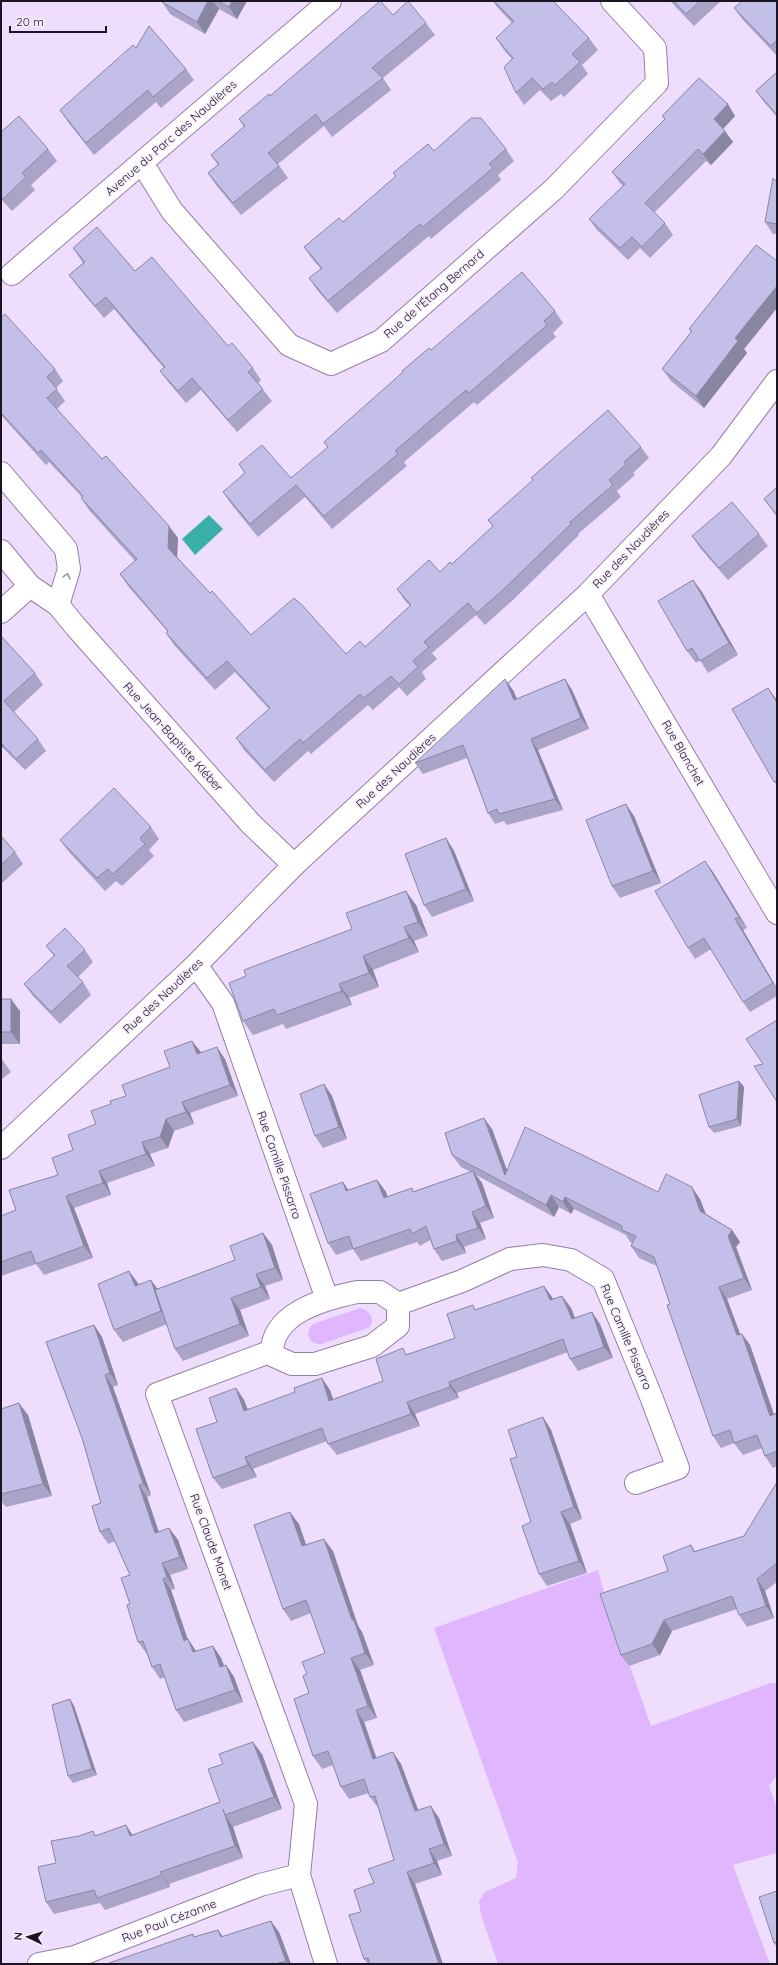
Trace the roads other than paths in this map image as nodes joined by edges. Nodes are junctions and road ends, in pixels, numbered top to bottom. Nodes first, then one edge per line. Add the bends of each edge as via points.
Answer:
1 (330, 1) edge
2 (612, 1) edge
3 (142, 163) junction
4 (12, 274) dead end
5 (777, 381) edge
6 (1, 473) edge
7 (1, 551) edge
8 (30, 586) junction
9 (588, 594) junction
10 (58, 604) junction
11 (1, 612) edge
12 (294, 865) junction
13 (777, 913) edge
14 (196, 965) junction
15 (1, 1148) edge
16 (327, 1298) junction
17 (398, 1304) junction
18 (272, 1351) junction
19 (636, 1483) dead end
20 (299, 1875) junction
21 (39, 1964) edge
22 (326, 1964) edge

1 - 3 street, Avenue du Parc des Naudières
2 - 3 street, Rue de l'Étang Bernard via 655,48 657,83 554,189 381,341 331,364 289,345 172,211
3 - 4 street, Avenue du Parc des Naudières
5 - 9 street, Rue des Naudières via 721,456
10 -> 6 street via 69,570 66,549
7 - 8 street, Rue Jean-Baptiste Kléber
8 - 10 street, Rue Jean-Baptiste Kléber
8 - 11 street
9 - 12 street, Rue des Naudières
9 - 13 street, Rue Blanchet
10 - 12 street, Rue Jean-Baptiste Kléber via 251,824
12 - 14 street, Rue des Naudières
14 - 15 street, Rue des Naudières
14 - 16 street, Rue Camille Pissarro via 223,1003
16 - 17 street via 357,1292 380,1292
16 - 18 street via 290,1318 276,1332
17 - 18 street via 398,1326 372,1346 315,1364 292,1364 272,1355
17 - 19 street, Rue Camille Pissarro via 462,1281 510,1259 543,1255 571,1260 603,1279 678,1468
18 - 20 street, Rue Claude Monet via 157,1394 306,1804
20 - 21 street, Rue Paul Cézanne via 260,1885 75,1957
20 - 22 street

